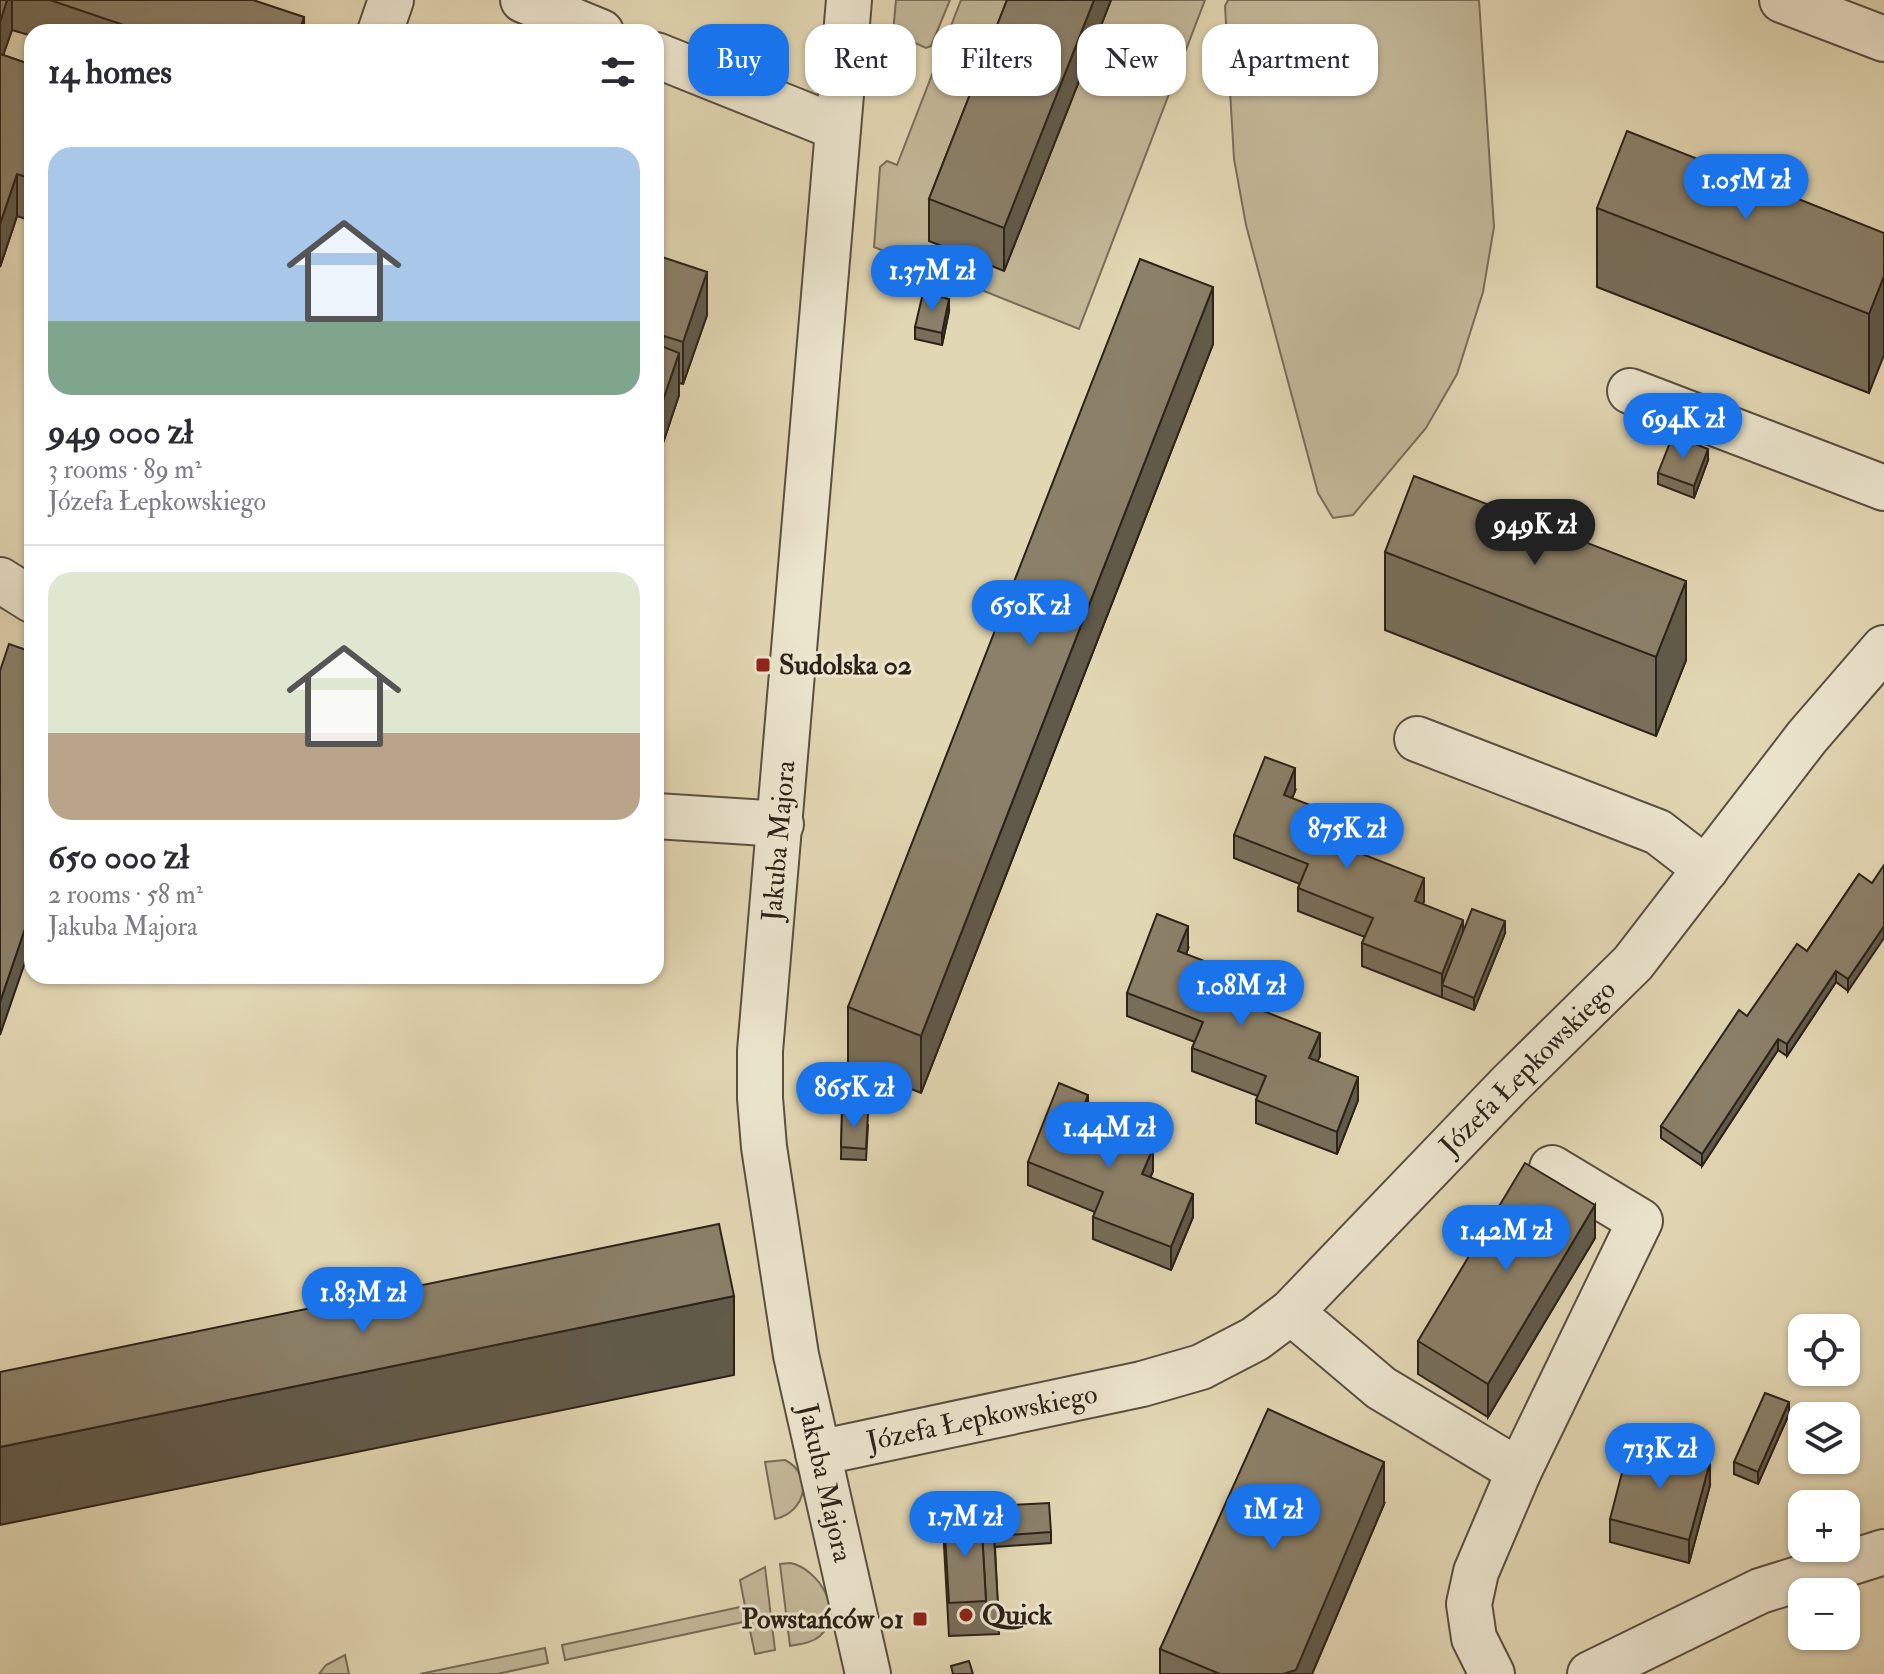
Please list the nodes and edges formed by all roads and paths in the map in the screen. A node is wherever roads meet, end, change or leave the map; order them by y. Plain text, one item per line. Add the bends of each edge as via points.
1 (391, 0) edge
2 (523, 0) edge
3 (849, 0) edge
4 (1782, 0) edge
5 (383, 24) edge
6 (582, 24) edge
7 (1884, 39) edge
8 (664, 58) edge
9 (838, 128) junction
10 (1630, 391) dead end
11 (1884, 488) edge
12 (0, 580) edge
13 (24, 595) edge
14 (1884, 648) edge
15 (1417, 739) dead end
16 (664, 817) edge
17 (781, 824) junction
18 (1706, 869) junction
19 (1552, 1168) dead end
20 (1291, 1312) junction
21 (818, 1453) junction
22 (1519, 1471) junction
23 (1884, 1552) edge
24 (868, 1674) edge
25 (1492, 1674) edge
26 (1590, 1674) edge

1 - 5 street
2 - 6 street
3 - 9 street, Jakuba Majora
4 - 7 street
8 - 9 street
9 - 17 street, Jakuba Majora
10 - 11 street
12 - 13 street
14 - 18 street, Józefa Łepkowskiego via 1807,737
15 - 18 street via 1658,832
16 - 17 street
17 - 21 street, Jakuba Majora via 760,1098 796,1355
18 - 20 street, Józefa Łepkowskiego via 1633,963
19 - 22 street via 1640,1221
20 - 21 street, Józefa Łepkowskiego via 1255,1339 1201,1367
20 - 22 street via 1381,1388
21 - 24 street, Jakuba Majora
22 - 25 street via 1476,1572 1469,1604 1474,1638
23 - 26 street via 1760,1591

